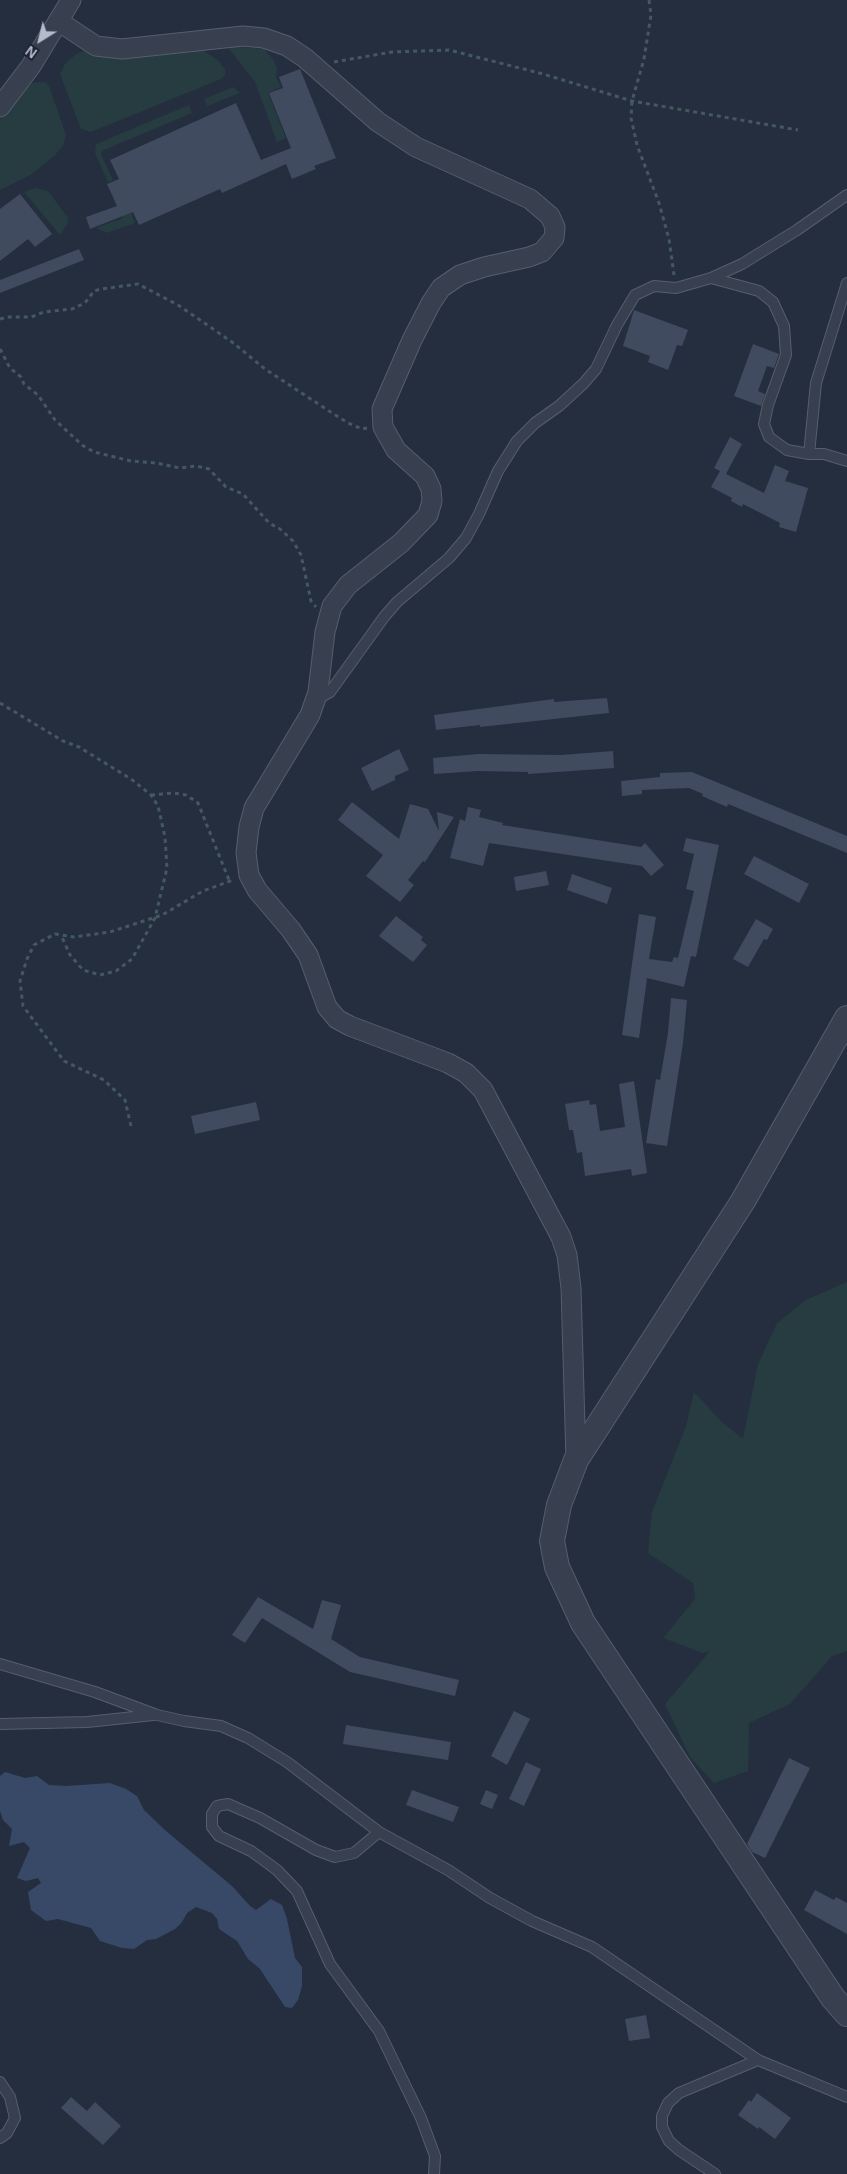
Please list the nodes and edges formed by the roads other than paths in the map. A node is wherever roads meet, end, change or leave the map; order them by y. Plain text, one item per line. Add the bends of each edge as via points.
1 (71, 0) edge
2 (58, 22) junction
3 (0, 107) edge
4 (847, 195) edge
5 (712, 278) junction
6 (847, 283) edge
7 (809, 454) junction
8 (847, 461) edge
9 (315, 701) junction
10 (847, 1018) edge
11 (576, 1460) junction
12 (0, 1664) edge
13 (157, 1715) junction
14 (0, 1724) edge
15 (379, 1832) junction
16 (847, 2014) edge
17 (758, 2060) junction
18 (0, 2082) edge
19 (847, 2097) edge
20 (0, 2138) edge
21 (434, 2174) edge
22 (715, 2174) edge

1 - 2 street
2 - 3 street
2 - 9 street via 96,46 122,49 243,36 264,38 287,46 378,122 416,147 530,199 550,216 555,227 554,238 542,252 460,275 441,288 430,303 382,409 383,427 396,450 425,476 431,489 428,515 401,543 348,585 332,606
4 - 5 lane via 742,264
5 - 7 lane via 759,291 773,302 784,326 786,355 764,424 769,437 787,450
5 - 9 lane via 676,288 654,286 636,295 596,369 517,441 498,471 466,538 449,558 397,602 330,692
6 - 7 lane via 816,383
7 - 8 lane via 824,454
9 - 11 street via 299,736 254,808 246,852 251,879 308,955 327,1007 337,1019 448,1063 466,1073 482,1090 561,1237 566,1255 571,1288
10 - 11 street via 743,1201
11 - 16 street via 559,1505 552,1541 557,1567 583,1623 833,1998
12 - 13 lane via 95,1692
13 - 14 lane via 87,1722
13 - 15 lane via 221,1726 248,1738 287,1762
15 - 17 lane via 532,1922 592,1947
15 - 21 lane via 354,1853 335,1857 228,1804 217,1806 212,1814 212,1827 219,1836 258,1856 277,1870 296,1891 330,1964 379,2031 421,2118 435,2156
17 - 19 lane
17 - 22 lane via 679,2093 668,2103 662,2116 662,2127 669,2141
18 - 20 lane via 10,2097 15,2118 7,2133

